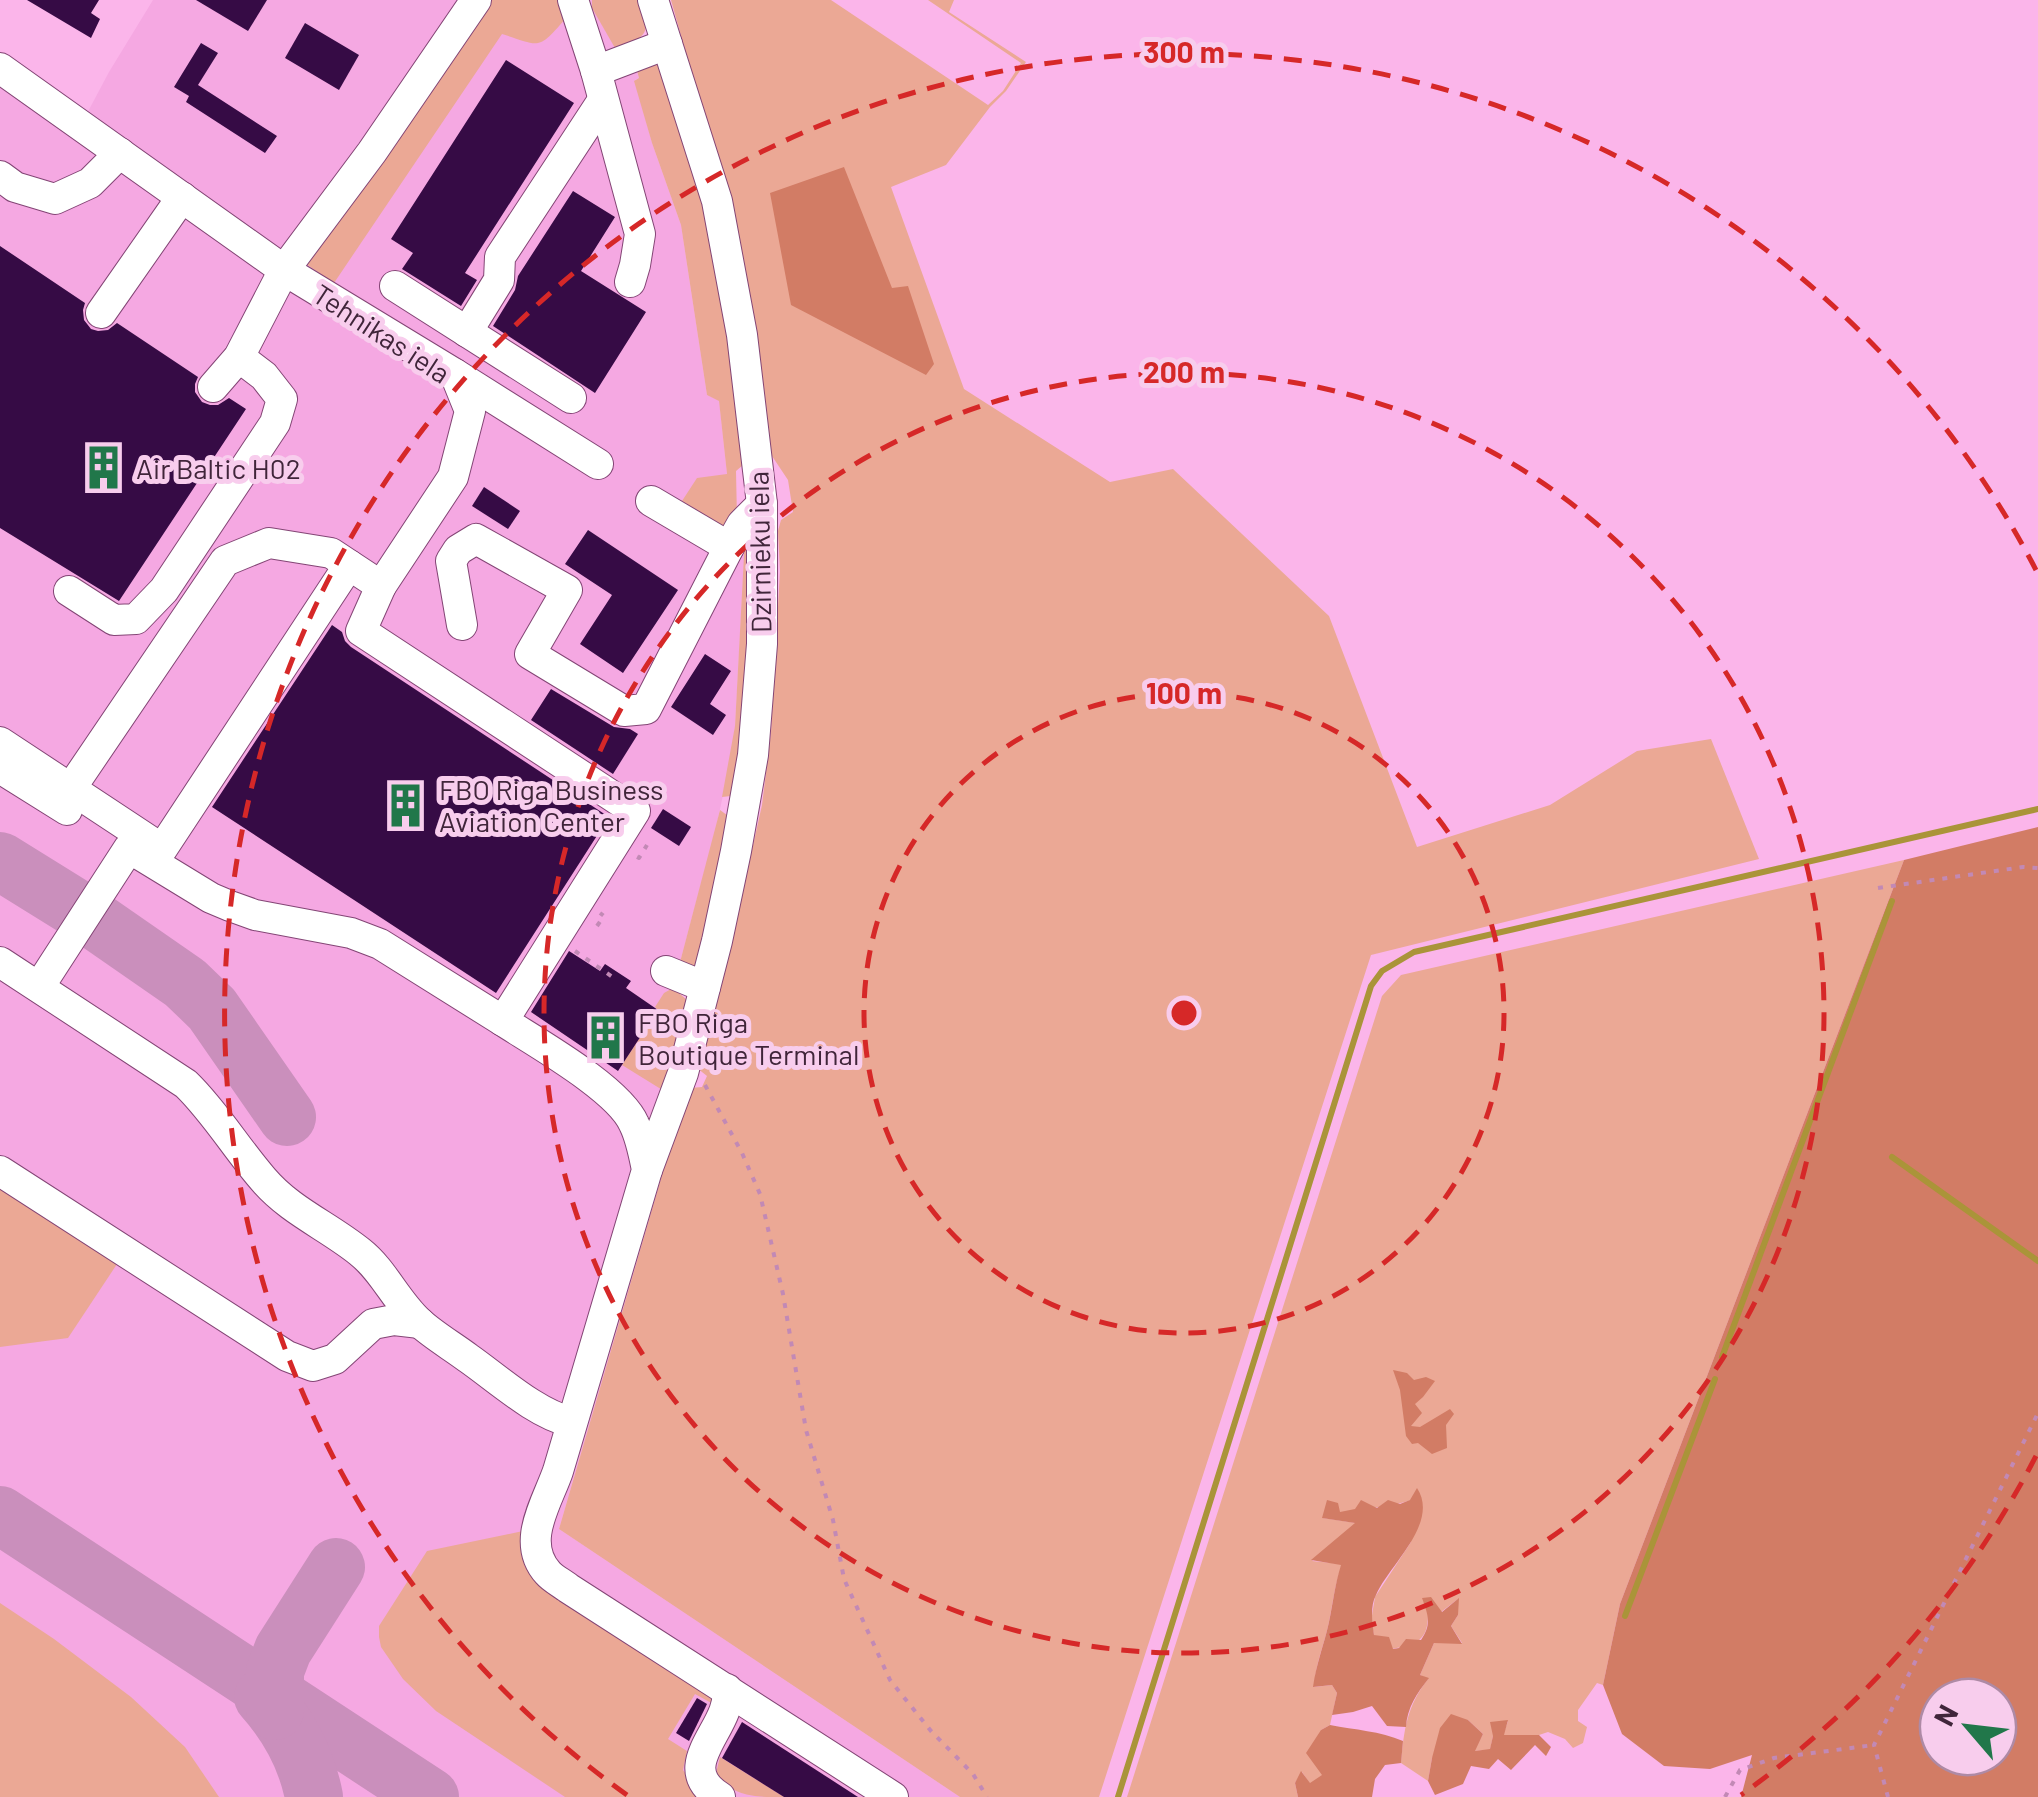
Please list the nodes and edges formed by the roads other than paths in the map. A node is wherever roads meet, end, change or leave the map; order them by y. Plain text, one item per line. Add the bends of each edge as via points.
1 (476, 0) edge
2 (574, 0) edge
3 (653, 0) edge
4 (667, 44) junction
5 (0, 68) edge
6 (599, 85) junction
7 (120, 153) junction
8 (5, 191) edge
9 (182, 196) junction
10 (284, 270) junction
11 (630, 282) dead end
12 (395, 286) dead end
13 (101, 313) dead end
14 (467, 332) junction
15 (239, 357) junction
16 (455, 374) junction
17 (213, 388) dead end
18 (571, 398) dead end
19 (598, 464) dead end
20 (651, 501) dead end
21 (762, 504) junction
22 (728, 547) junction
23 (349, 565) junction
24 (380, 586) junction
25 (69, 591) dead end
26 (462, 625) dead end
27 (0, 742) edge
28 (0, 768) edge
29 (71, 788) junction
30 (130, 848) junction
31 (0, 962) edge
32 (666, 971) dead end
33 (39, 987) junction
34 (705, 988) junction
35 (503, 1021) junction
36 (647, 1170) junction
37 (0, 1171) edge
38 (375, 1264) junction
39 (420, 1323) junction
40 (372, 1324) junction
41 (572, 1422) junction
42 (726, 1689) junction
43 (720, 1797) edge
44 (894, 1797) edge

1 - 10 lane
2 - 6 lane
3 - 4 lane, Dzirnieku iela
4 - 6 lane
4 - 21 lane, Dzirnieku iela via 718,201
5 - 7 lane, Tehnikas iela
6 - 11 lane via 640,234
6 - 14 lane via 500,257 498,280
7 - 8 lane via 90,183 55,200
7 - 9 lane, Tehnikas iela
9 - 10 lane, Tehnikas iela
9 - 13 lane
10 - 15 lane
10 - 16 lane, Tehnikas iela
12 - 14 lane
14 - 18 lane
15 - 17 lane
15 - 25 lane via 282,399 279,411 164,590 136,619 114,620
16 - 19 lane
16 - 24 lane, Tehnikas iela via 470,412 453,477
20 - 22 lane
21 - 22 lane
21 - 34 lane, Dzirnieku iela via 762,644 752,755
22 - 26 lane via 646,709 624,711 530,654 567,590 476,540 451,561
23 - 24 lane
23 - 29 lane via 332,553 269,542 225,561
23 - 29 lane via 162,848
24 - 35 lane, Tehnikas iela via 361,631 635,811
27 - 29 lane
28 - 30 lane
30 - 33 lane
30 - 35 lane via 230,906 380,944
31 - 33 lane
32 - 34 lane
33 - 38 lane via 186,1084 282,1199
34 - 36 lane, Dzirnieku iela via 693,1077 671,1108
35 - 36 lane via 608,1091 634,1124
36 - 41 lane, Dzirnieku iela
37 - 40 lane via 287,1356 313,1366 335,1359
38 - 39 lane
38 - 40 lane via 380,1301
39 - 40 lane
39 - 41 lane via 546,1412
41 - 42 lane, Dzirnieku iela via 536,1528 535,1546 548,1573
42 - 43 lane via 725,1712 700,1766 706,1785
42 - 44 lane, Dzirnieku iela

